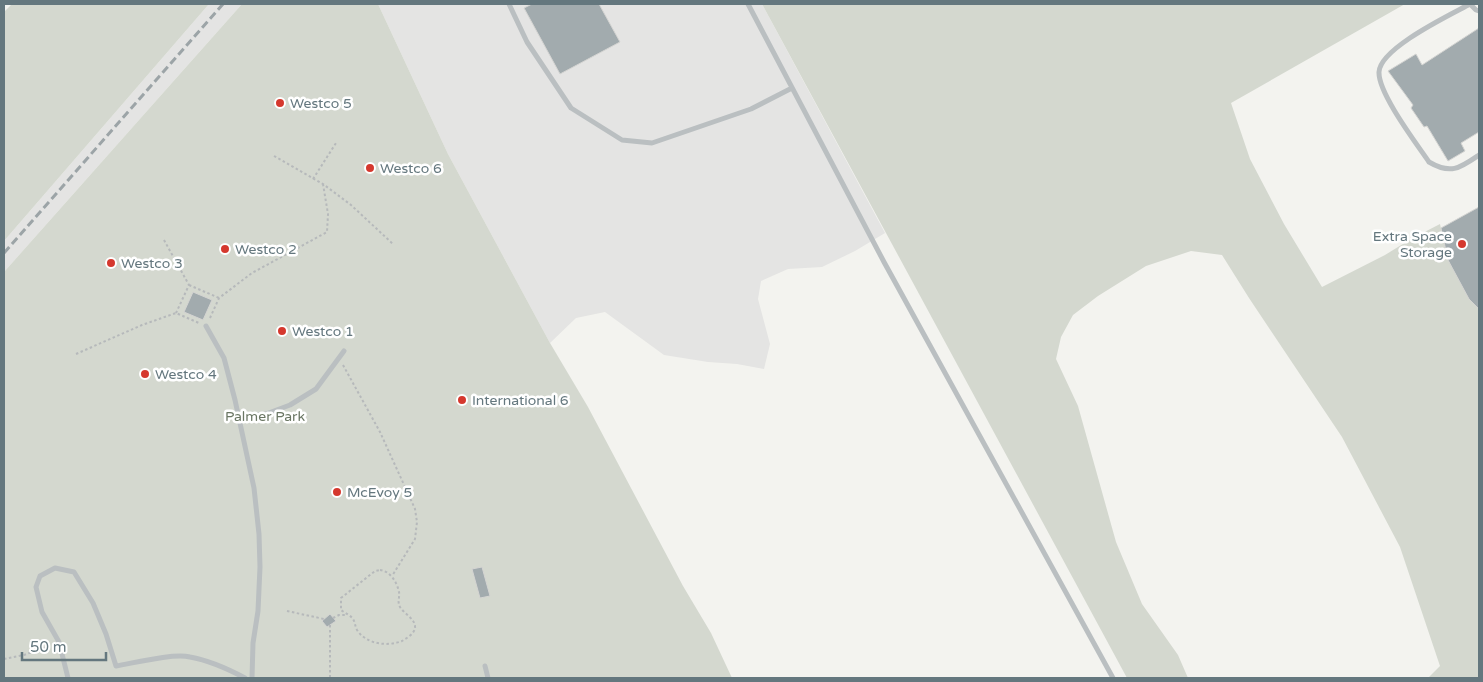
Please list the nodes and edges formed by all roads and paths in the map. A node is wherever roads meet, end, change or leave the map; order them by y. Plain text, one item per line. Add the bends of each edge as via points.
1 (509, 4) edge
2 (748, 4) edge
3 (1470, 4) edge
4 (1479, 11) edge
5 (792, 88) junction
6 (336, 143) dead end
7 (274, 156) dead end
8 (1479, 156) edge
9 (313, 179) junction
10 (323, 184) junction
11 (164, 240) dead end
12 (392, 244) dead end
13 (189, 284) junction
14 (219, 298) junction
15 (176, 313) junction
16 (206, 326) junction
17 (344, 351) dead end
18 (76, 354) dead end
19 (339, 358) junction
20 (239, 418) junction
21 (392, 576) junction
22 (341, 610) junction
23 (287, 611) dead end
24 (339, 615) junction
25 (346, 615) junction
26 (324, 618) dead end
27 (333, 618) dead end
28 (330, 625) dead end
29 (53, 644) dead end
30 (4, 659) edge
31 (485, 666) dead end
32 (68, 678) edge
33 (245, 678) edge
34 (252, 678) edge
35 (330, 678) edge
36 (488, 678) edge
37 (1113, 678) edge

1 - 5 lane via 527,42 571,108 622,140 652,143 751,109
2 - 5 lane
3 - 4 lane
3 - 8 lane via 1398,45 1384,58 1379,70 1386,96 1429,162 1449,170
5 - 37 lane
6 - 9 path
7 - 9 path
9 - 10 path
10 - 12 path via 351,205
10 - 14 path via 327,232 252,273
11 - 13 path
13 - 14 path
13 - 15 path
14 - 16 path
15 - 16 path
15 - 18 path
16 - 20 lane via 224,358
17 - 19 lane
19 - 20 lane via 316,389 290,405 266,414
19 - 21 path via 380,432 415,509 415,539
20 - 34 lane via 260,534
21 - 22 path via 384,570 375,571 341,598
21 - 25 path via 398,603 414,621 413,632 407,638 391,645 364,638 354,620
22 - 24 path
22 - 25 path
23 - 26 path
24 - 25 path
24 - 27 path
28 - 35 path
29 - 30 path
31 - 36 lane
32 - 33 lane via 59,642 42,612 36,587 40,576 55,568 74,572 94,604 116,666 189,656

